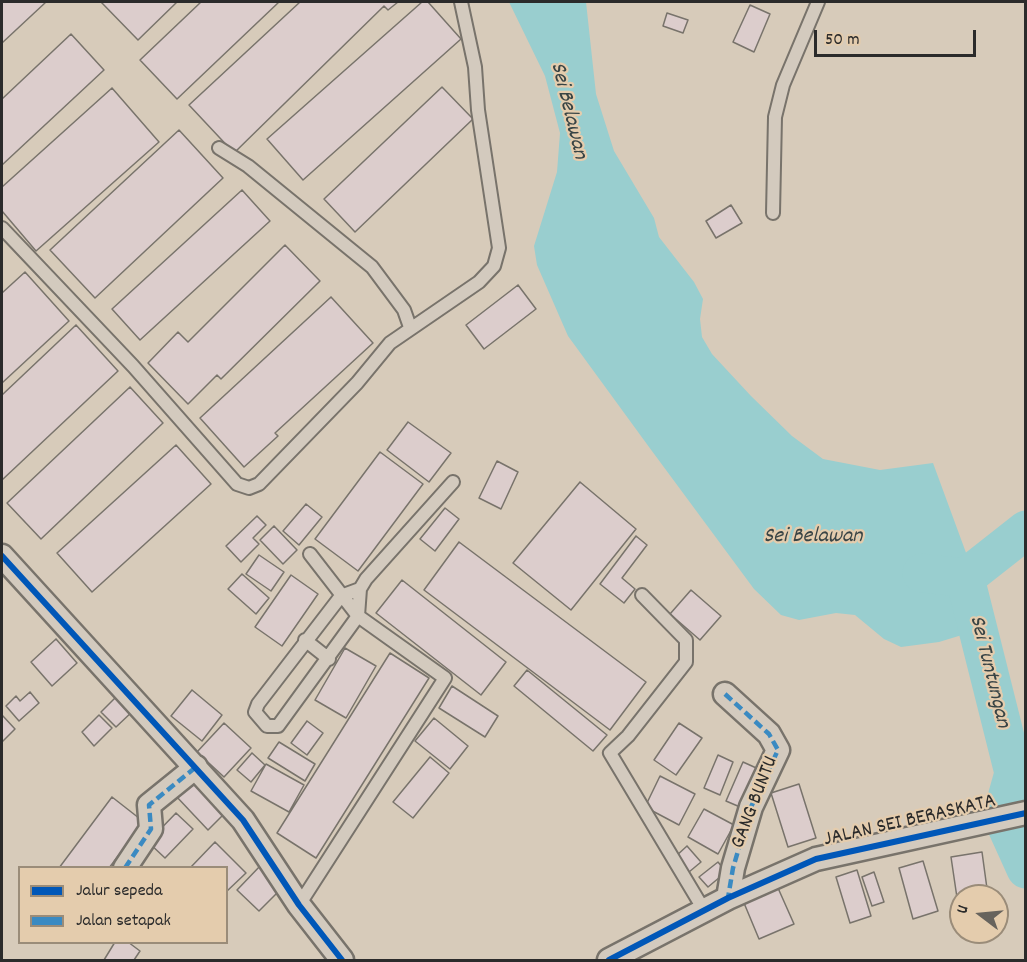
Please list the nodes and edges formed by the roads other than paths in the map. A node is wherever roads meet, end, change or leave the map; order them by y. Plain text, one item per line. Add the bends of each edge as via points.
1 (461, 2) edge
2 (818, 2) edge
3 (219, 148) dead end
4 (773, 213) dead end
5 (2, 228) edge
6 (410, 327) junction
7 (453, 482) dead end
8 (310, 554) dead end
9 (2, 556) edge
10 (360, 589) junction
11 (642, 595) dead end
12 (341, 596) junction
13 (358, 616) junction
14 (306, 640) junction
15 (329, 659) junction
16 (725, 694) dead end
17 (196, 767) junction
18 (1020, 814) edge
19 (126, 866) edge
20 (728, 898) junction
21 (299, 905) junction
22 (704, 910) junction
23 (342, 960) edge
24 (609, 960) edge

1 - 6 lane via 475,67 499,248 494,266 479,282
2 - 4 lane via 783,85 776,117
3 - 6 lane via 248,166 372,267 404,310
5 - 6 lane via 133,366 237,484 249,488 259,484 357,383 390,343
7 - 10 lane
8 - 12 lane
9 - 17 street
10 - 12 lane
10 - 13 lane
11 - 22 lane via 686,640 686,662 610,753
12 - 13 lane
12 - 14 lane
13 - 15 lane
13 - 21 lane via 445,678
14 - 15 lane
14 - 15 lane via 256,709 267,726 278,726
16 - 20 street, GANG BUNTU via 769,734 777,750 751,807
17 - 19 street via 149,805 151,829
17 - 21 street via 243,820
18 - 20 street, JALAN SEI BERASKATA via 816,860
20 - 22 street, JALAN SEI BERASKATA
21 - 23 street
22 - 24 street, JALAN SEI BERASKATA

